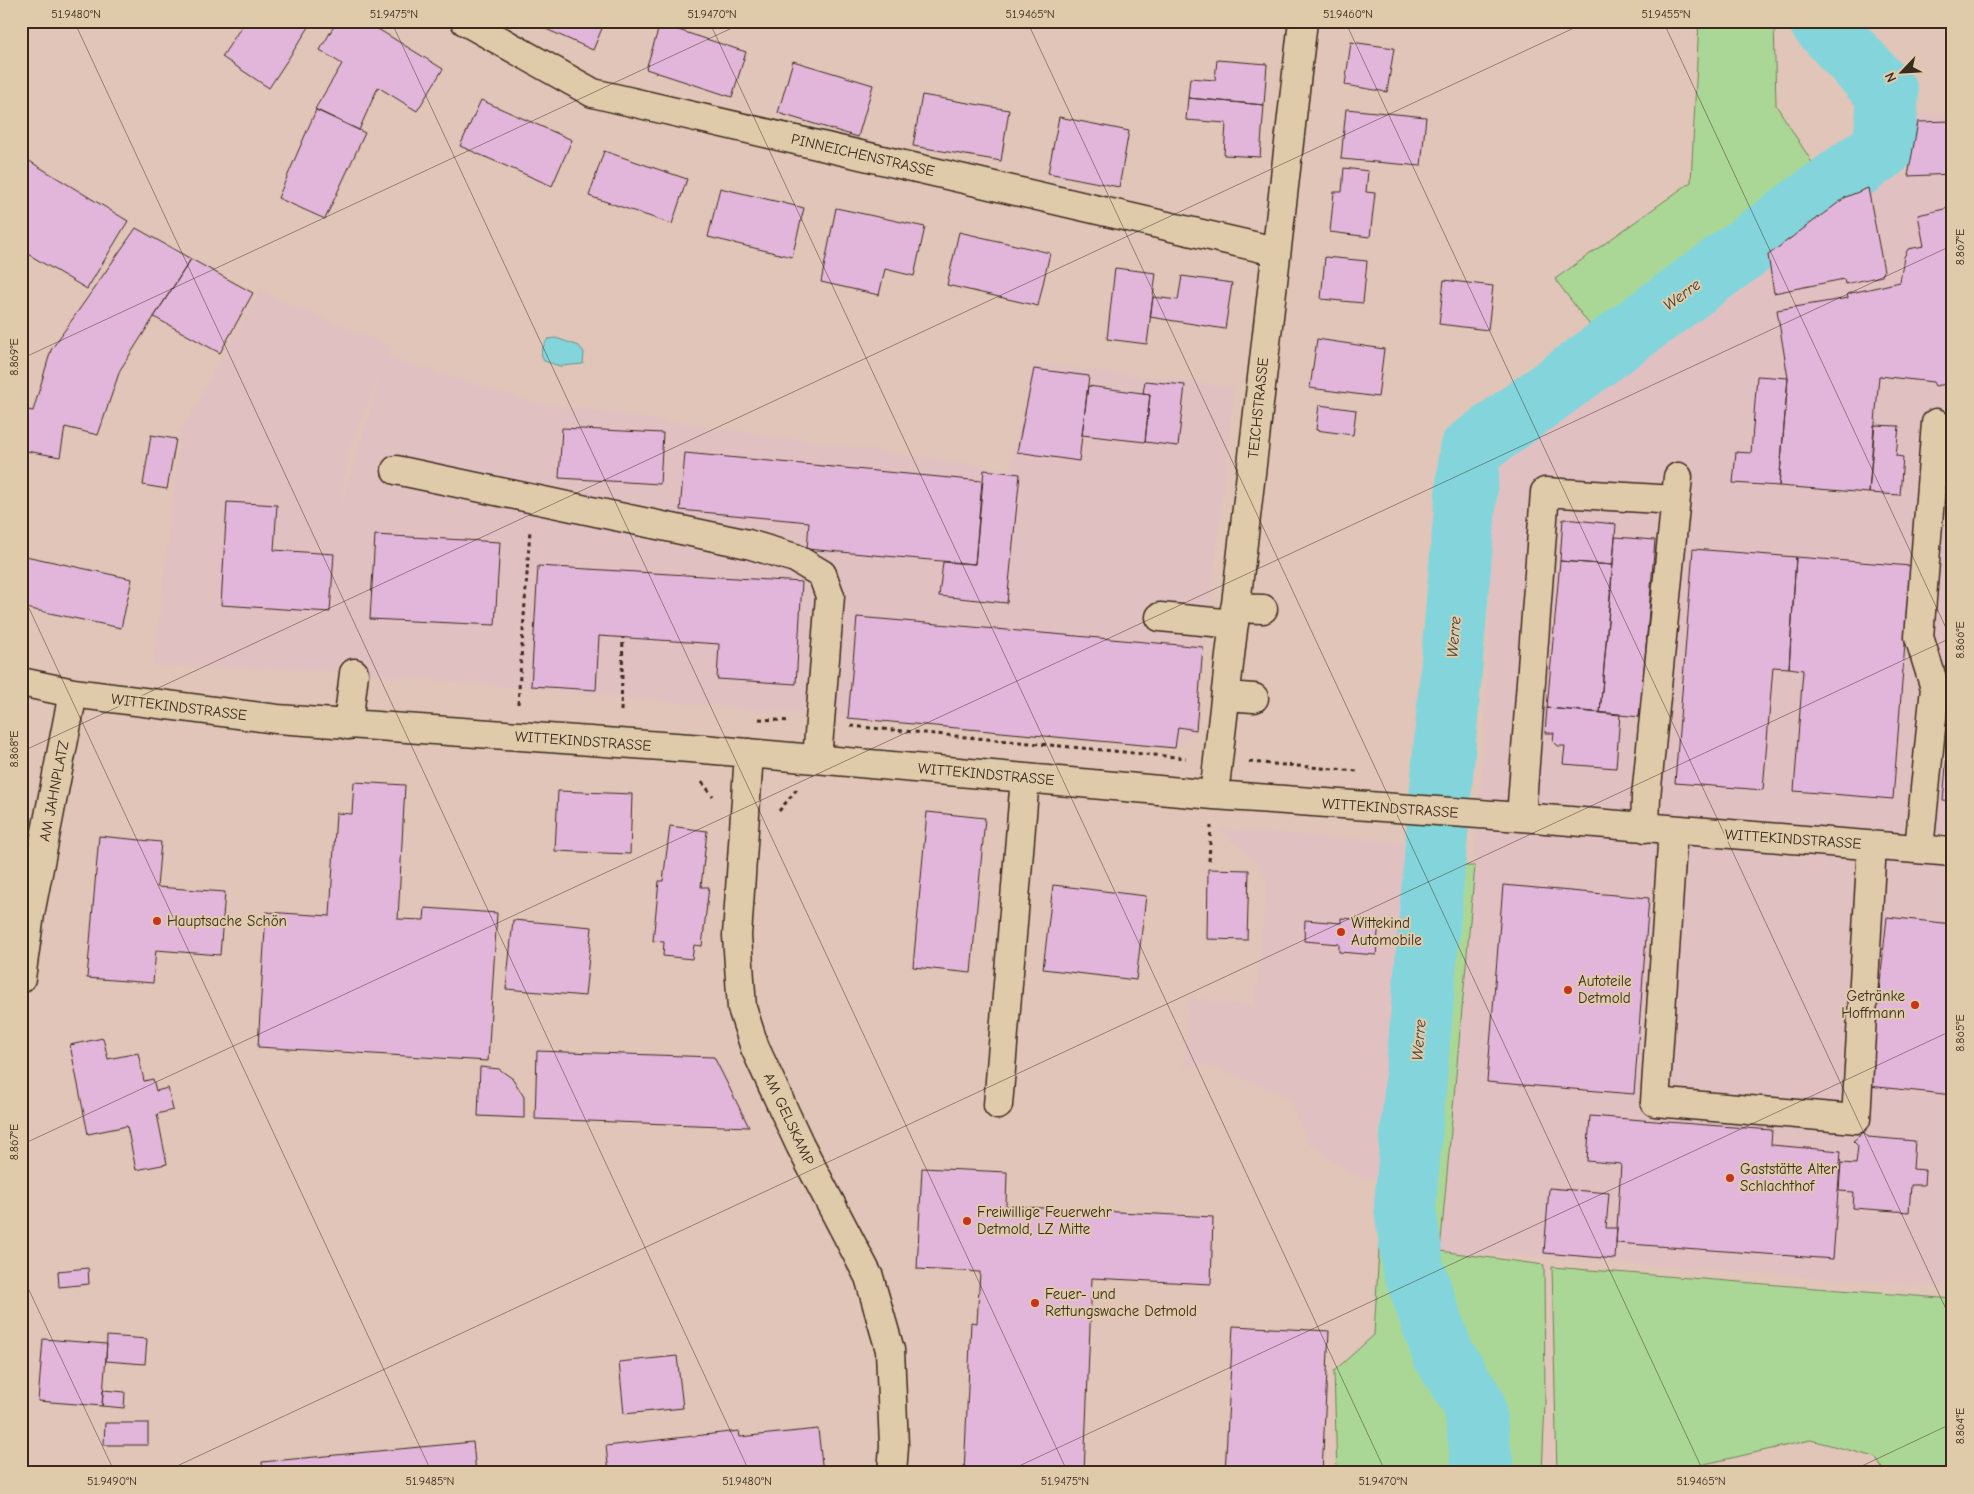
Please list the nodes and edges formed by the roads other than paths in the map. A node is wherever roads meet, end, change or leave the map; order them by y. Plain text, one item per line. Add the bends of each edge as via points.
1 (465, 21) edge
2 (1303, 21) edge
3 (1275, 251) junction
4 (1936, 424) dead end
5 (396, 470) dead end
6 (1263, 609) dead end
7 (1235, 616) junction
8 (1160, 617) dead end
9 (354, 673) dead end
10 (21, 682) edge
11 (73, 693) junction
12 (1226, 696) junction
13 (1254, 698) dead end
14 (348, 725) junction
15 (749, 753) junction
16 (817, 759) junction
17 (1025, 778) junction
18 (1214, 795) junction
19 (1522, 817) junction
20 (1645, 828) junction
21 (1673, 830) junction
22 (1872, 845) junction
23 (1919, 849) junction
24 (1953, 852) edge
25 (21, 978) edge
26 (998, 1105) dead end
27 (892, 1473) edge

1 - 3 street, PINNEICHENSTRASSE via 593,93
2 - 3 street, TEICHSTRASSE
3 - 7 street, TEICHSTRASSE
4 - 23 street via 1919,637 1935,688
5 - 16 street via 748,544 795,558 822,574 830,596
6 - 7 street
7 - 8 street
7 - 12 street, TEICHSTRASSE
9 - 14 street
10 - 11 street, WITTEKINDSTRASSE
11 - 14 street, WITTEKINDSTRASSE
11 - 25 street, AM JAHNPLATZ via 30,914
12 - 13 street
12 - 18 street, TEICHSTRASSE
14 - 15 street, WITTEKINDSTRASSE
15 - 16 street, WITTEKINDSTRASSE
15 - 27 street, AM GELSKAMP via 737,936 742,1008 755,1048 800,1145 869,1277 890,1350
16 - 17 street, WITTEKINDSTRASSE
17 - 18 street, WITTEKINDSTRASSE
17 - 26 street
18 - 19 street, WITTEKINDSTRASSE
19 - 20 street, WITTEKINDSTRASSE
19 - 20 street via 1545,492 1677,489
20 - 21 street, WITTEKINDSTRASSE
21 - 22 street, WITTEKINDSTRASSE
21 - 22 street via 1655,1102 1856,1119
22 - 23 street, WITTEKINDSTRASSE
23 - 24 street, WITTEKINDSTRASSE

